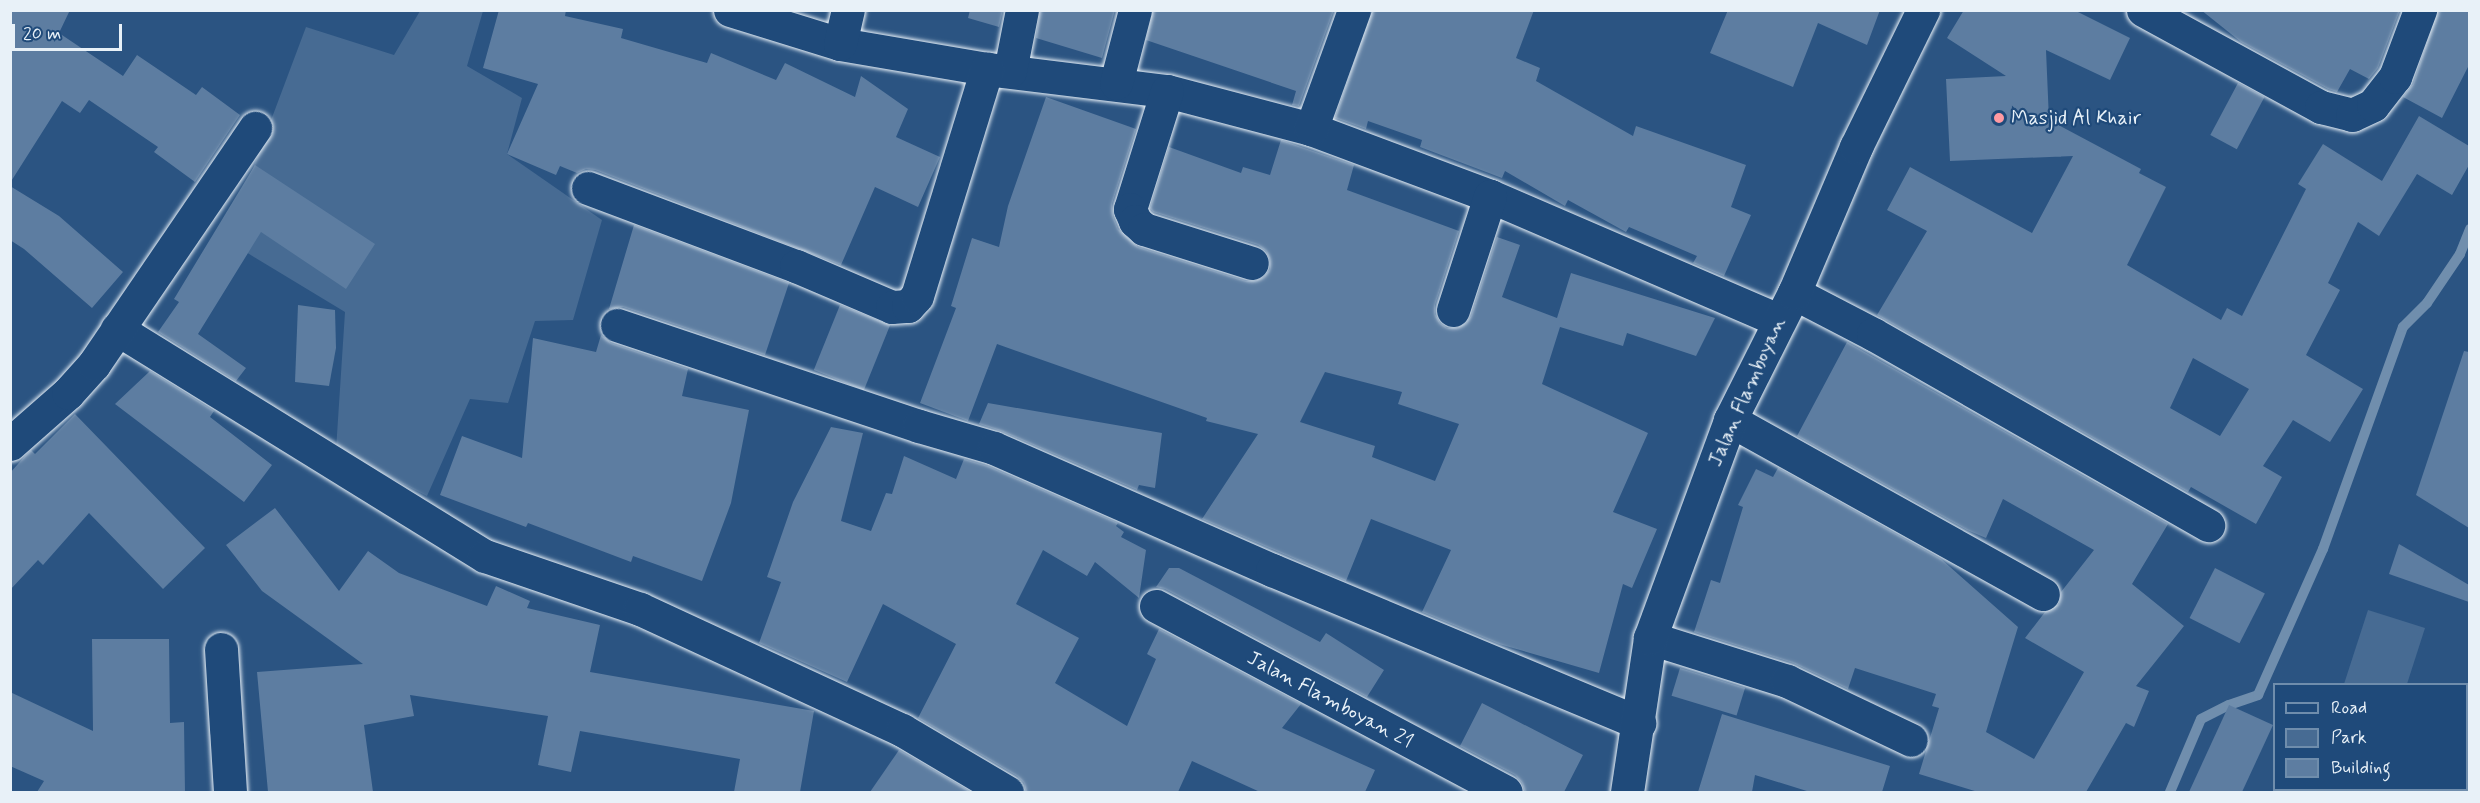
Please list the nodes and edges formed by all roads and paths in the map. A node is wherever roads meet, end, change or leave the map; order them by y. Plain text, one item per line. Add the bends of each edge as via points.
1 (730, 10) edge
2 (848, 10) edge
3 (1022, 10) edge
4 (1135, 10) edge
5 (1354, 10) edge
6 (1923, 10) edge
7 (2143, 10) edge
8 (2420, 10) edge
9 (840, 44) junction
10 (998, 70) junction
11 (1116, 83) junction
12 (1167, 91) junction
13 (255, 128) dead end
14 (1311, 129) junction
15 (588, 188) dead end
16 (1490, 196) junction
17 (1252, 263) dead end
18 (1786, 306) junction
19 (1453, 310) dead end
20 (617, 325) dead end
21 (117, 329) junction
22 (1730, 420) junction
23 (10, 444) edge
24 (2208, 525) dead end
25 (2043, 594) dead end
26 (1156, 606) dead end
27 (1650, 638) junction
28 (221, 649) dead end
29 (1639, 723) junction
30 (1911, 740) dead end
31 (230, 792) edge
32 (1006, 792) edge
33 (1506, 792) edge
34 (1627, 792) edge

1 - 9 street
2 - 9 street
3 - 10 street
4 - 11 street
5 - 14 street
6 - 18 street, Jalan Flamboyan via 1856,147
7 - 8 street via 2321,107 2352,115 2373,105 2395,77
9 - 10 street
10 - 11 street
10 - 15 street via 917,296 908,306 892,307 796,266
11 - 12 street
12 - 14 street
12 - 17 street via 1130,209 1135,221 1144,229
13 - 21 street
14 - 16 street
16 - 18 street
16 - 19 street
18 - 22 street, Jalan Flamboyan
18 - 24 street via 1873,334
20 - 29 street via 994,448 1272,570
21 - 23 street via 94,364 68,393
21 - 32 street via 485,556 640,609 902,730
22 - 25 street
22 - 27 street, Jalan Flamboyan
26 - 33 street, Jalan Flamboyan 21
27 - 29 street, Jalan Flamboyan
27 - 30 street via 1787,681
28 - 31 street
29 - 34 street, Jalan Flamboyan

